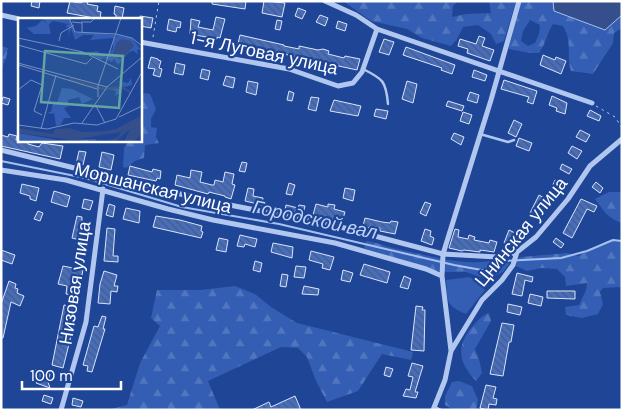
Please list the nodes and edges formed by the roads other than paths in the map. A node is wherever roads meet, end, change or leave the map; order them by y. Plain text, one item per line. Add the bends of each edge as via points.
1 (326, 1) edge
2 (519, 1) edge
3 (1, 16) edge
4 (18, 19) edge
5 (377, 29) junction
6 (141, 42) edge
7 (363, 69) junction
8 (498, 70) junction
9 (592, 103) road end
10 (388, 104) dead end
11 (480, 134) junction
12 (622, 138) edge
13 (514, 140) dead end
14 (1, 150) edge
15 (1, 170) edge
16 (103, 189) junction
17 (517, 252) junction
18 (443, 257) junction
19 (442, 276) junction
20 (451, 351) junction
21 (434, 408) edge
22 (61, 410) edge
23 (442, 410) edge

1 - 5 street
2 - 8 street, Цнинская улица
3 - 4 street
5 - 7 street, 1-я Луговая улица
5 - 8 street
6 - 7 street, 1-я Луговая улица via 289,69 338,86 353,83
7 - 10 lane via 384,81
8 - 9 street
8 - 11 street, Цнинская улица
11 - 13 lane via 508,142
11 - 18 street, Цнинская улица
12 - 17 street, Цнинская улица via 590,166 536,237
14 - 18 street, Моршанская улица via 209,201 333,225
15 - 16 street, Моршанская улица
16 - 19 street, Моршанская улица via 214,220 335,243
16 - 22 street, Низовая улица via 86,322
17 - 18 street, Моршанская улица via 497,257
17 - 20 street, Цнинская улица via 513,265 482,300
18 - 19 street, Цнинская улица
19 - 20 street, Цнинская улица
20 - 21 street, Цнинская улица via 445,380
21 - 23 lane

